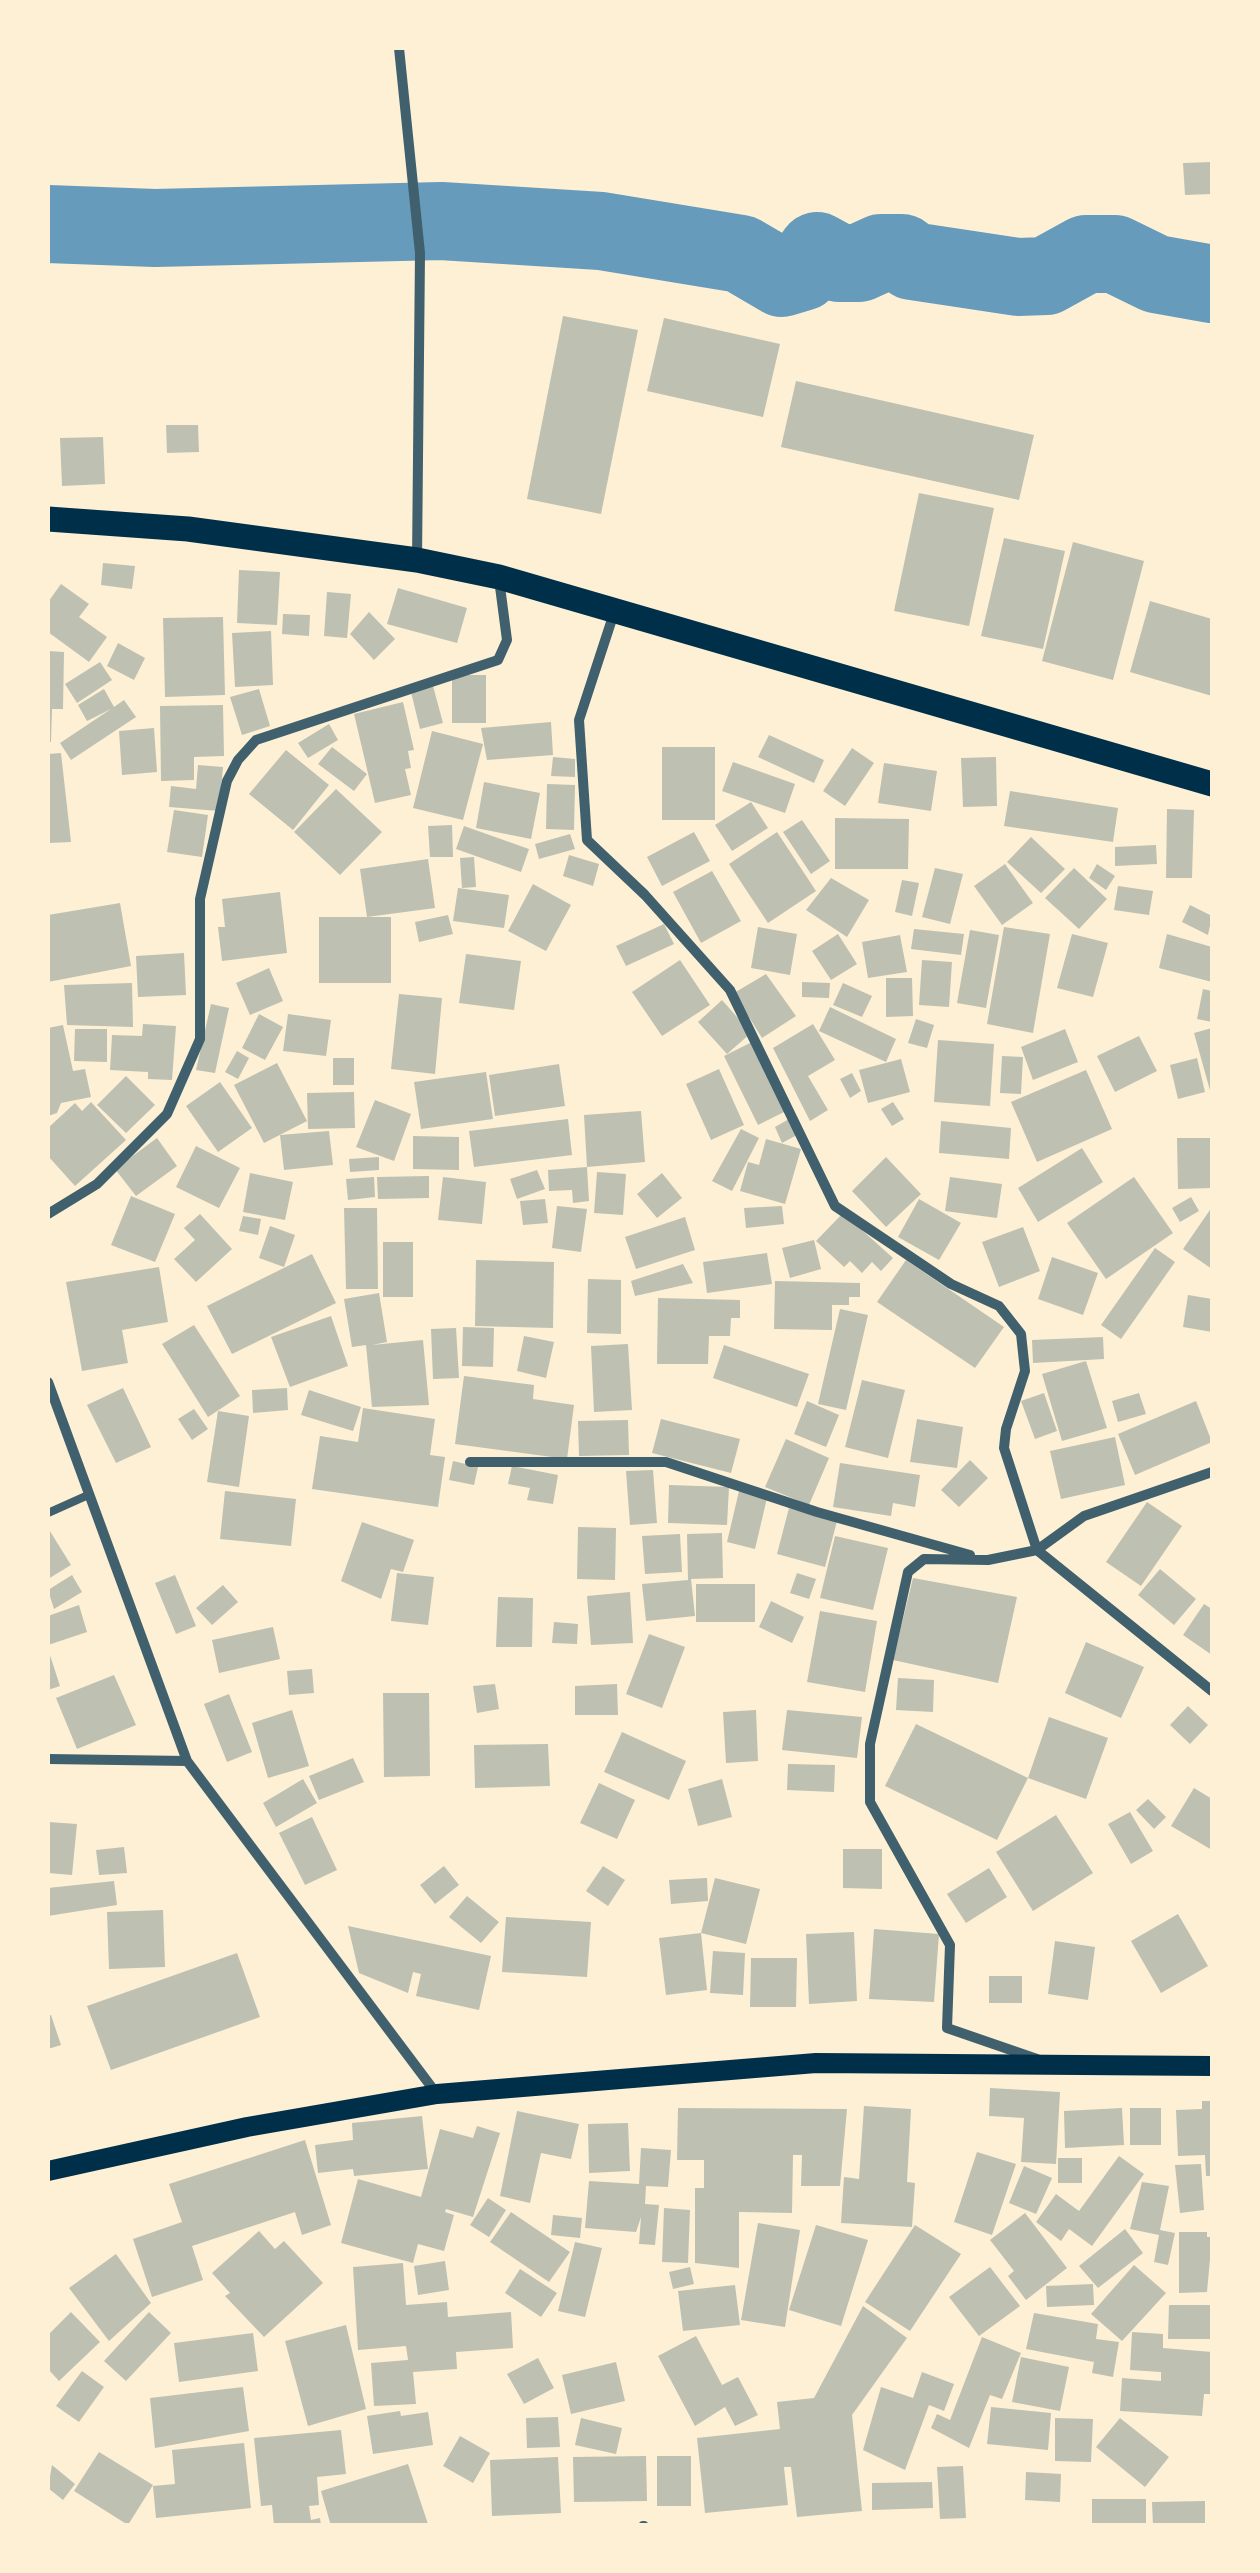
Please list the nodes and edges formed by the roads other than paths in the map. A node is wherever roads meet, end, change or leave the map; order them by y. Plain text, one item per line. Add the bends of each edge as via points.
1 (400, 48) edge
2 (48, 519) edge
3 (417, 560) junction
4 (499, 577) junction
5 (615, 611) junction
6 (1212, 784) edge
7 (48, 1214) edge
8 (48, 1382) edge
9 (470, 1462) dead end
10 (1212, 1472) edge
11 (86, 1496) junction
12 (48, 1513) edge
13 (1037, 1550) junction
14 (988, 1560) junction
15 (1212, 1691) edge
16 (48, 1759) edge
17 (187, 1761) junction
18 (1212, 2066) edge
19 (1062, 2067) junction
20 (438, 2094) junction
21 (48, 2171) edge

1 - 3 street via 420,253
2 - 3 main road
3 - 4 main road
4 - 5 main road
4 - 7 street via 507,640 498,660 256,740 238,760 200,899 200,1038 167,1114 98,1184
5 - 6 main road
5 - 13 street via 579,720 587,840 730,990 835,1206 951,1284 999,1306 1021,1334 1025,1371 1004,1448
8 - 11 street
9 - 14 street via 666,1462
10 - 13 street via 1084,1516
11 - 12 lane
11 - 17 street
13 - 14 street
13 - 15 street
14 - 19 street via 924,1559 908,1572 870,1744 870,1802 950,1945 947,2028
16 - 17 street
17 - 20 street
18 - 19 main road
19 - 20 main road via 816,2063
20 - 21 main road

